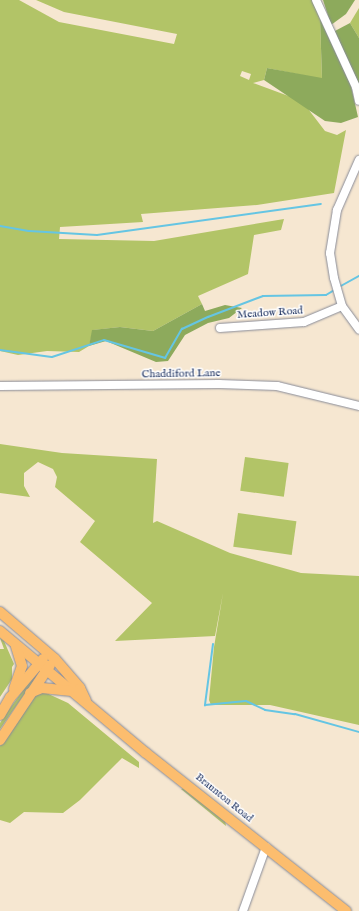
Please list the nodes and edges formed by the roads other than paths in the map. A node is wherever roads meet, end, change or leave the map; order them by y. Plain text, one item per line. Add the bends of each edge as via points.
1 (316, 0) edge
2 (359, 101) edge
3 (359, 160) edge
4 (342, 306) junction
5 (220, 328) dead end
6 (359, 329) edge
7 (0, 386) edge
8 (359, 406) edge
9 (0, 612) edge
10 (0, 631) edge
11 (12, 640) junction
12 (51, 656) junction
13 (43, 667) junction
14 (69, 691) junction
15 (30, 693) junction
16 (10, 698) junction
17 (87, 702) junction
18 (0, 715) edge
19 (0, 740) edge
20 (266, 847) junction
21 (243, 911) edge
22 (346, 911) edge

1 - 2 street via 356,87
3 - 4 street via 337,210 330,253 335,285
4 - 5 street, Meadow Road via 304,322
4 - 6 street
7 - 8 street, Chaddiford Lane via 277,386
9 - 12 main road, Braunton Road
10 - 11 main road, Braunton Road
11 - 13 main road, Braunton Road
11 - 16 main road via 17,647 22,666 21,675
12 - 13 main road
12 - 17 main road, Braunton Road via 80,688
13 - 14 main road, Braunton Road
13 - 15 main road
13 - 16 main road
14 - 15 main road via 52,687
14 - 17 main road, Braunton Road
15 - 19 main road
16 - 18 main road
17 - 20 main road, Braunton Road via 146,753
20 - 21 street
20 - 22 main road, Braunton Road

